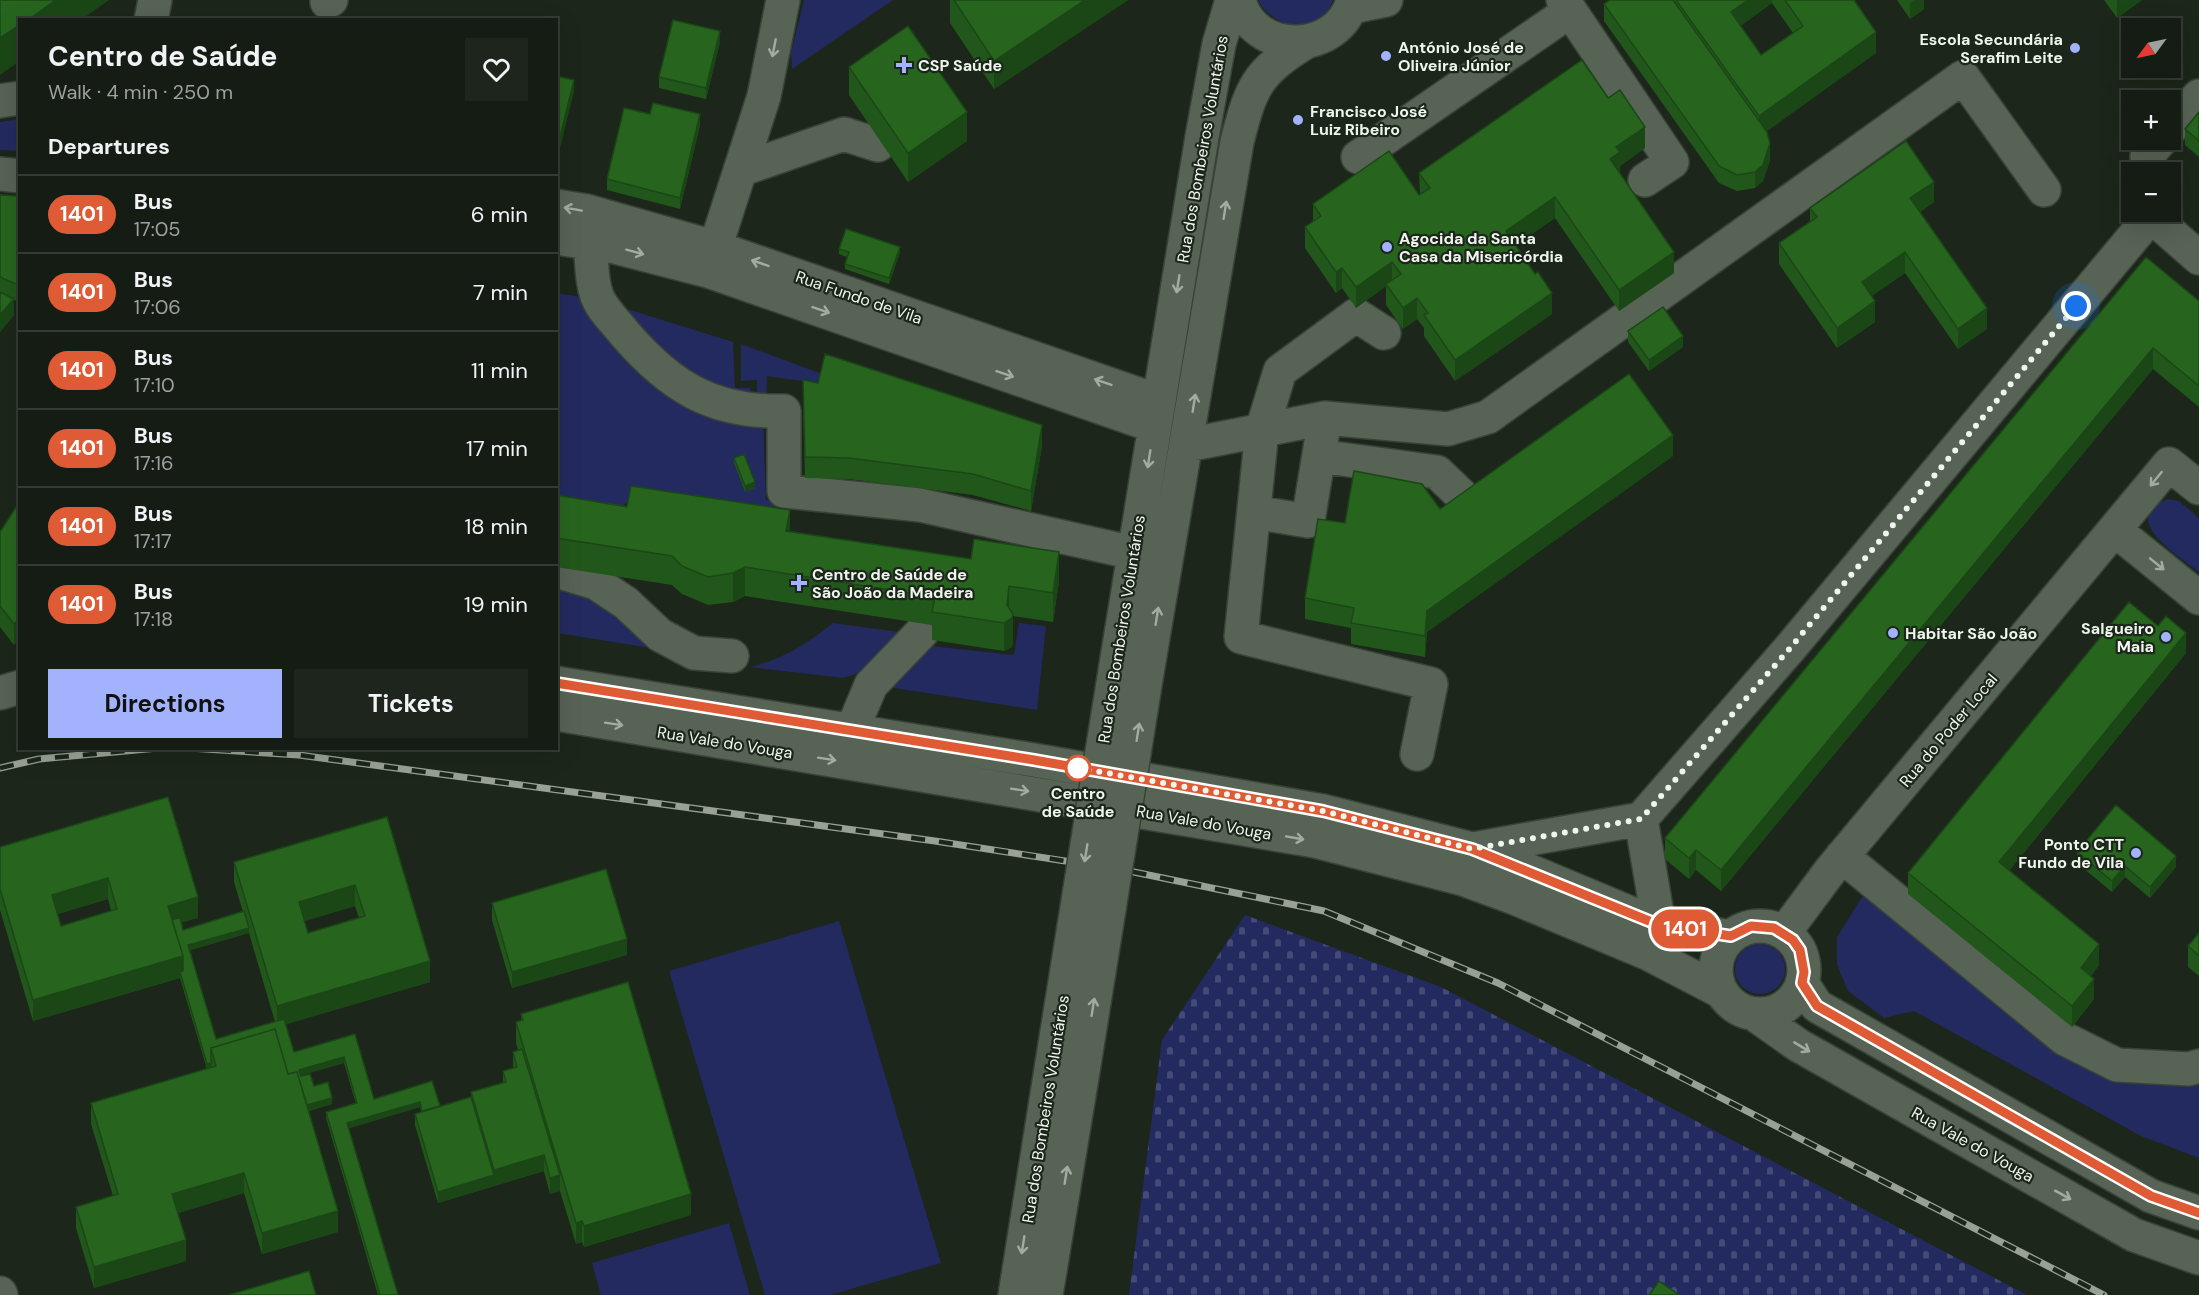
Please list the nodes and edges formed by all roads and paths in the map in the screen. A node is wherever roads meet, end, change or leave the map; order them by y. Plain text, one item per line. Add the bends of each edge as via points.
1 (155, 0) edge
2 (783, 0) edge
3 (1232, 0) edge
4 (1239, 0) edge
5 (1386, 0) edge
6 (1352, 4) edge
7 (1567, 5) edge
8 (151, 18) edge
9 (1306, 42) junction
10 (2199, 96) edge
11 (18, 99) edge
12 (0, 101) edge
13 (2181, 116) edge
14 (878, 146) edge
15 (1358, 157) dead end
16 (740, 170) junction
17 (0, 174) edge
18 (18, 176) edge
19 (1645, 180) dead end
20 (2044, 190) dead end
21 (558, 206) edge
22 (2144, 222) edge
23 (2160, 222) edge
24 (558, 238) edge
25 (590, 243) junction
26 (2199, 258) edge
27 (711, 259) junction
28 (1384, 333) dead end
29 (1156, 413) junction
30 (1325, 418) junction
31 (1262, 430) junction
32 (1187, 445) junction
33 (1319, 456) junction
34 (2199, 488) edge
35 (1461, 495) edge
36 (1254, 512) junction
37 (2115, 530) junction
38 (1134, 553) junction
39 (558, 572) edge
40 (2199, 598) edge
41 (922, 632) edge
42 (732, 656) dead end
43 (558, 683) edge
44 (18, 688) edge
45 (0, 693) edge
46 (558, 714) edge
47 (852, 730) junction
48 (1417, 754) dead end
49 (1641, 819) junction
50 (1472, 849) junction
51 (1842, 856) junction
52 (1659, 925) junction
53 (1784, 933) junction
54 (1731, 936) junction
55 (1802, 983) junction
56 (1722, 992) junction
57 (1754, 1014) junction
58 (1068, 1064) junction
59 (2199, 1066) edge
60 (2199, 1213) edge
61 (2199, 1258) edge
62 (1015, 1295) edge
63 (1046, 1295) edge

1 - 8 street
2 -> 16 street via 764,96
3 -> 29 street, Rua dos Bombeiros Voluntários via 1219,44
4 - 9 street via 1248,18 1273,39
5 - 6 street
6 - 9 street, Rua dos Bombeiros Voluntários via 1332,31
7 - 15 street
7 - 19 street via 1672,162
32 -> 9 street, Rua dos Bombeiros Voluntários via 1237,142 1249,94 1276,60
10 - 13 street
11 - 12 street
14 - 16 street via 844,134
16 - 27 street
17 - 18 street
20 - 30 street via 1963,77 1488,417 1449,429
27 -> 21 street, Rua Fundo de Vila via 586,211
22 - 49 street via 1791,647
23 - 26 street
24 - 25 street, Rua Fundo de Vila
25 -> 27 street, Rua Fundo de Vila
25 - 38 street via 596,294 610,316 667,377 714,401 753,410 784,411 784,490 920,505
27 - 29 street, Rua Fundo de Vila
28 - 31 street via 1356,315 1280,371
29 -> 38 street, Rua dos Bombeiros Voluntários
30 - 31 street
30 - 33 street
31 - 32 street
31 - 36 street
58 -> 32 street, Rua dos Bombeiros Voluntários, bridge via 1148,673
33 - 35 street via 1437,472
33 - 36 street via 1308,521
34 -> 37 street, Rua do Poder Local via 2169,464
36 - 48 street via 1241,638 1431,684
37 -> 40 street
37 - 51 street, Rua do Poder Local
38 -> 58 street, Rua dos Bombeiros Voluntários, bridge via 1115,671
39 - 42 street via 596,583 627,603 660,634 694,653
41 - 47 street via 871,685
43 - 47 street, Rua Vale do Vouga
44 - 45 street
46 -> 56 street, Rua Vale do Vouga via 1315,842 1463,879 1512,897 1649,954
47 - 50 street, Rua Vale do Vouga via 1323,811
49 - 50 street
49 - 52 street
50 - 52 street, Rua Vale do Vouga
51 - 53 street, Rua do Poder Local
51 - 59 street via 2065,1039 2117,1065 2189,1069
52 - 54 street, Rua Vale do Vouga
53 - 54 street, Rua Vale do Vouga via 1763,926
53 - 55 street via 1800,950
54 - 56 street via 1716,966
55 - 57 street via 1790,1002 1780,1009
55 - 60 street via 1817,1006 2151,1196
56 - 57 street, Rua Vale do Vouga via 1730,1002
57 -> 61 street, Rua Vale do Vouga via 1798,1045 2134,1235
58 -> 62 street, Rua dos Bombeiros Voluntários
63 -> 58 street, Rua dos Bombeiros Voluntários

